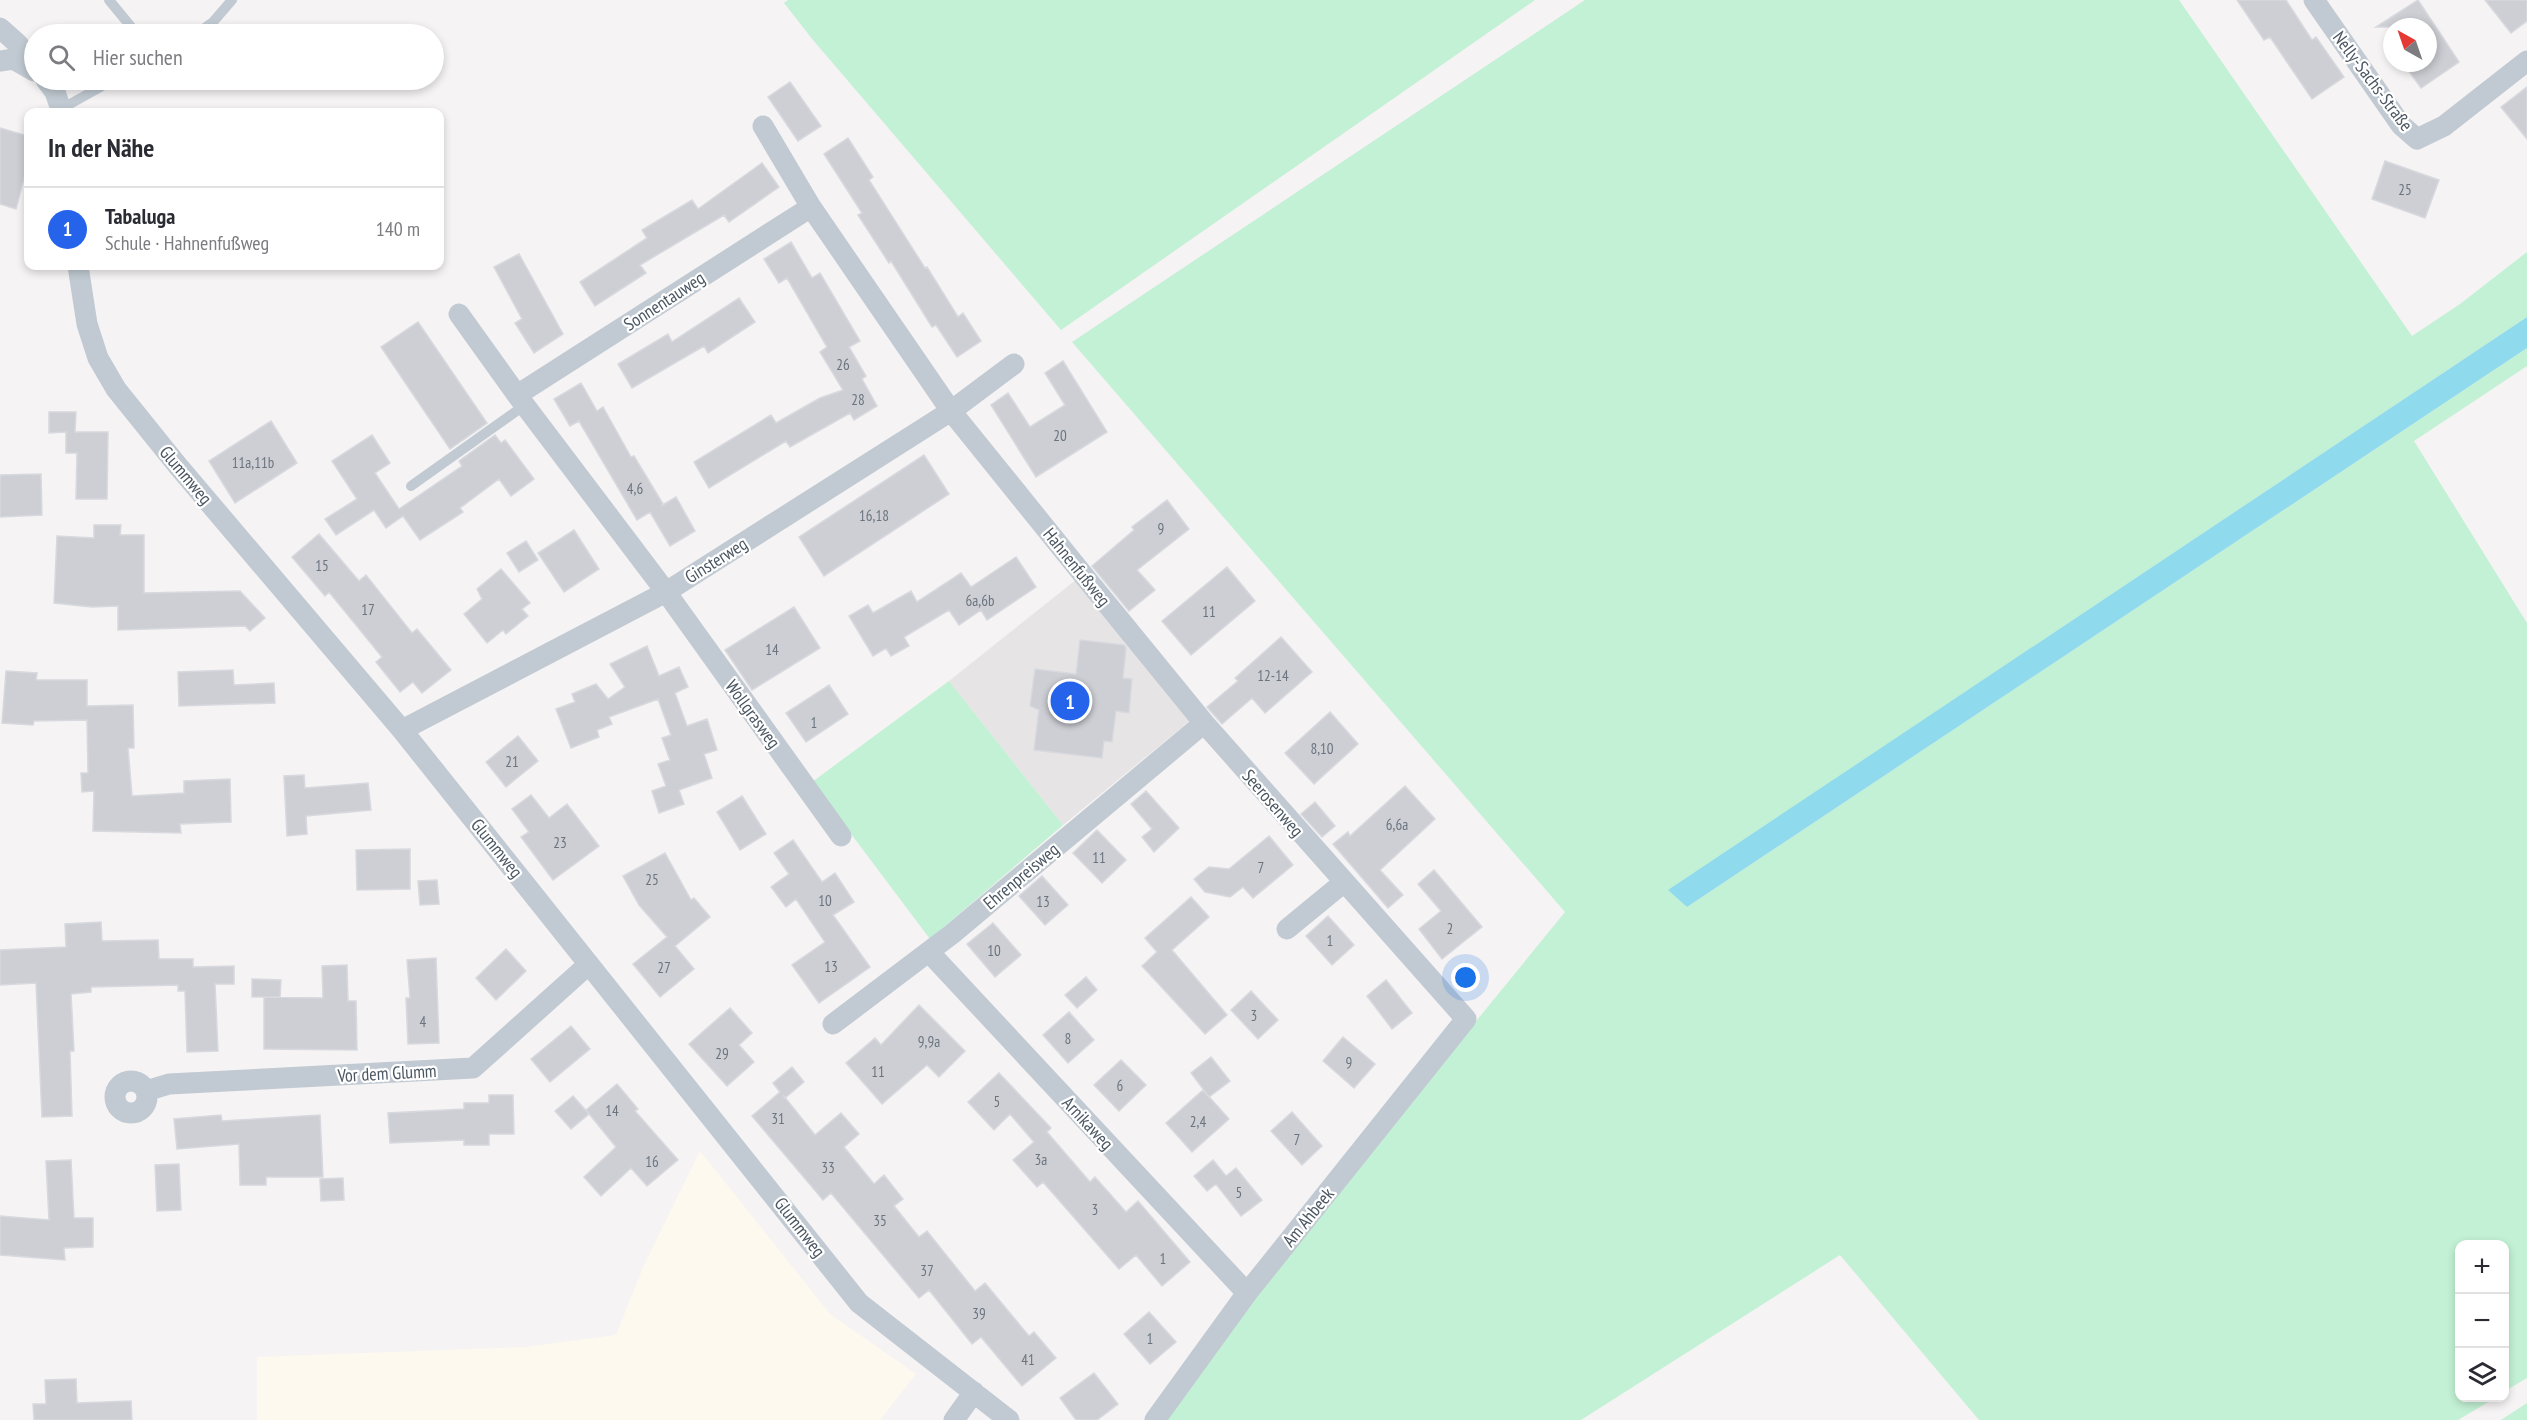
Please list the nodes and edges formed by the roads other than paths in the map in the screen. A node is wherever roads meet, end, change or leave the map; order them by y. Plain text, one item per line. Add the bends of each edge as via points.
1 (109, 0) edge
2 (232, 0) edge
3 (2314, 0) edge
4 (129, 24) edge
5 (210, 24) edge
6 (0, 28) edge
7 (24, 52) edge
8 (4, 58) edge
9 (2527, 61) edge
10 (24, 67) edge
11 (51, 90) edge
12 (96, 90) edge
13 (60, 108) edge
14 (67, 108) edge
15 (763, 126) dead end
16 (811, 207) junction
17 (79, 270) edge
18 (459, 314) dead end
19 (1014, 364) dead end
20 (521, 400) junction
21 (951, 411) junction
22 (411, 486) dead end
23 (666, 592) junction
24 (1204, 723) junction
25 (402, 730) junction
26 (841, 836) dead end
27 (1343, 883) junction
28 (1287, 929) dead end
29 (929, 952) junction
30 (589, 964) junction
31 (1466, 1019) joint
32 (833, 1024) dead end
33 (146, 1091) dead end
34 (1247, 1293) junction
35 (974, 1392) junction
36 (954, 1420) edge
37 (1009, 1420) edge
38 (1155, 1420) edge

1 - 4 lane
2 - 5 lane
3 - 9 street, Nelly-Sachs-Straße via 2401,125 2417,139 2444,126
6 - 7 street
8 - 10 street
11 - 13 street
12 - 14 lane
15 - 16 street
16 - 20 street, Sonnentauweg
16 - 21 street
17 - 25 street, Glummweg via 87,324 98,358 116,388
18 - 20 street
19 - 21 street, Ginsterweg
20 - 22 lane
20 - 23 street
21 - 23 street, Ginsterweg
21 - 24 street, Hahnenfußweg
23 - 25 street, Ginsterweg
23 - 26 street, Wollgrasweg
24 - 27 street, Seerosenweg
24 - 29 street, Ehrenpreisweg
25 - 30 street, Glummweg
27 - 28 street
27 - 31 street, Seerosenweg
29 - 32 street, Ehrenpreisweg
29 - 34 street, Arnikaweg
30 - 33 street, Vor dem Glumm via 473,1068 169,1084
30 - 35 street, Glummweg via 859,1303
31 - 34 street, Am Ahbeek
34 - 38 street, Am Ahbeek
35 - 36 street
35 - 37 street, Glummweg

